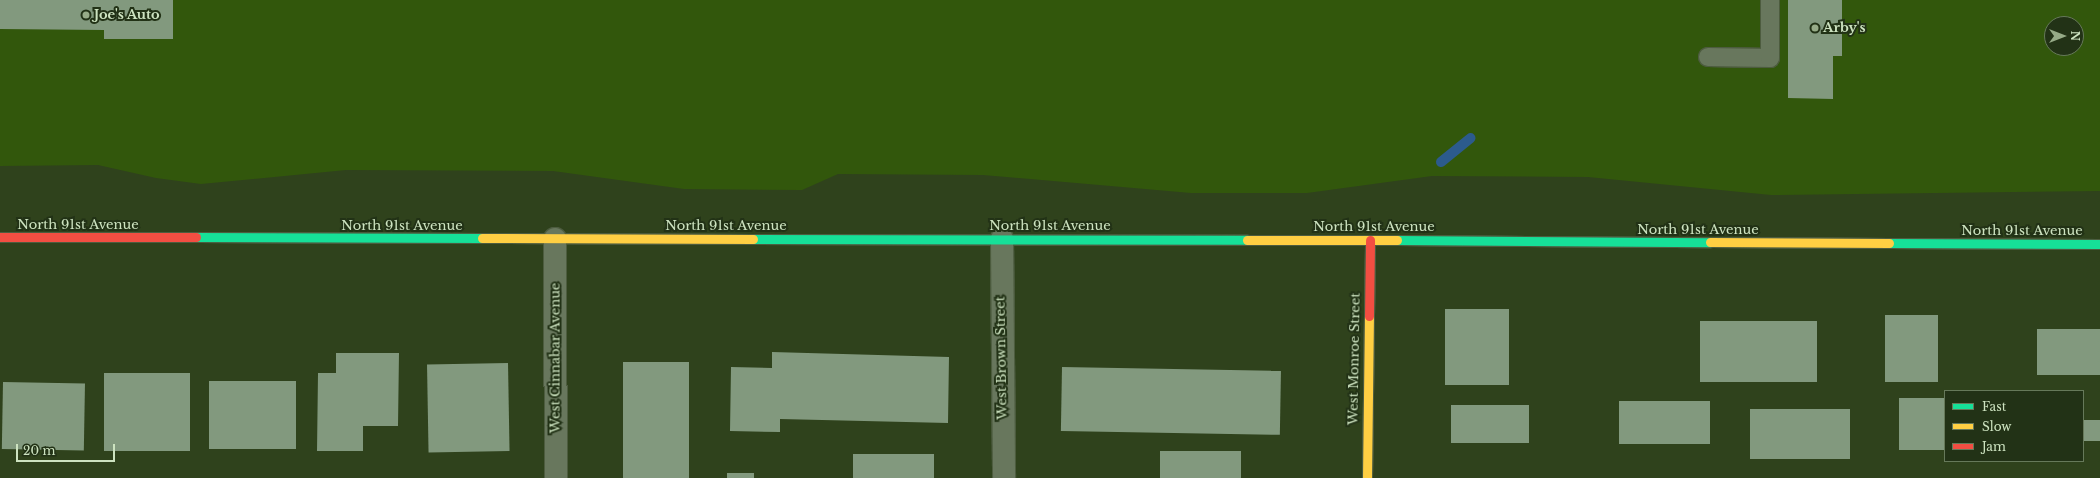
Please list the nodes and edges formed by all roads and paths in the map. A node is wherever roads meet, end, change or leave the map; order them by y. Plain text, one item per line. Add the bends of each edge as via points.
1 (1770, 0) edge
2 (1708, 57) dead end
3 (0, 238) edge
4 (555, 239) junction
5 (1002, 239) junction
6 (1370, 240) junction
7 (2100, 244) edge
8 (556, 478) edge
9 (1004, 478) edge
10 (1367, 478) edge

1 - 2 lane via 1770,58
3 - 4 main road, North 91st Avenue
4 - 5 main road, North 91st Avenue
4 - 8 street, West Cinnabar Avenue
5 - 6 main road, North 91st Avenue
5 - 9 street, West Brown Street
6 - 7 main road, North 91st Avenue
6 - 10 main road, West Monroe Street

